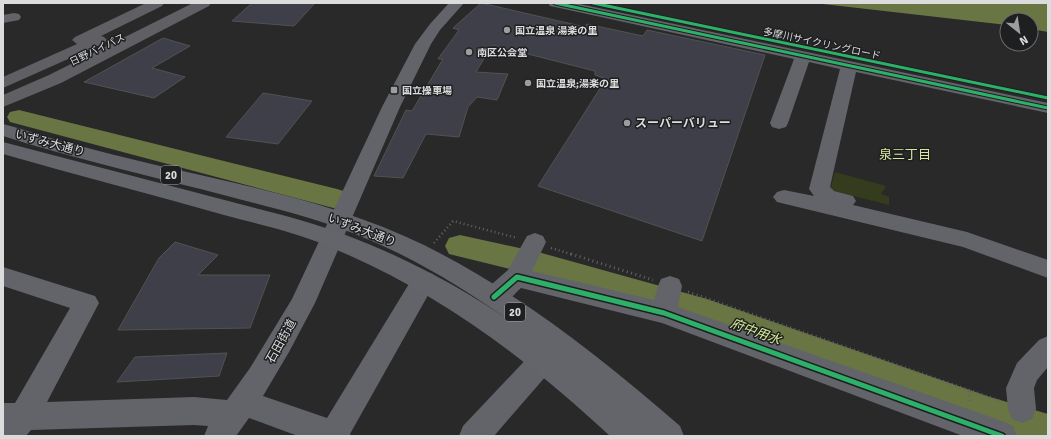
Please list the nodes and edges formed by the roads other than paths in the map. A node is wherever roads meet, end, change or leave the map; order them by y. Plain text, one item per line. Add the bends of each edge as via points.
1 (143, 3) edge
2 (158, 3) edge
3 (176, 3) edge
4 (220, 3) edge
5 (456, 3) edge
6 (555, 3) edge
7 (197, 4) edge
8 (802, 56) junction
9 (26, 66) junction
10 (849, 66) junction
11 (3, 76) edge
12 (55, 79) junction
13 (3, 83) edge
14 (3, 92) edge
15 (3, 102) edge
16 (1048, 108) edge
17 (779, 123) dead end
18 (3, 130) edge
19 (3, 148) edge
20 (784, 198) dead end
21 (872, 208) dead end
22 (336, 229) junction
23 (533, 245) road end
24 (1048, 270) edge
25 (519, 273) junction
26 (3, 276) edge
27 (424, 281) junction
28 (494, 297) junction
29 (1048, 348) edge
30 (543, 360) junction
31 (1022, 409) road end
32 (232, 418) edge
33 (964, 420) edge
34 (11, 423) edge
35 (334, 435) edge
36 (474, 436) edge
37 (632, 436) edge
38 (670, 436) edge
39 (1002, 436) edge

1 - 9 highway via 43,50
2 - 9 highway
3 - 13 highway, 日野バイパス
4 - 12 highway via 92,69
5 - 22 street, 石田街道 via 423,44 391,107
6 - 8 street
7 - 12 highway
7 - 14 highway, 日野バイパス
8 - 10 street
8 - 17 street
9 - 11 highway
10 - 16 street
10 - 21 street via 819,189 827,197
12 - 15 highway
18 - 22 main road, いずみ大通り / 20 via 304,209
19 - 22 main road, いずみ大通り / 20 via 91,172
20 - 24 street via 967,240
22 - 27 main road, いずみ大通り / 20 via 369,254
22 - 28 main road, いずみ大通り / 20 via 405,246
22 - 32 street, 石田街道 via 280,344
23 - 25 street
25 - 28 street
25 - 33 street via 667,299
26 - 34 street via 86,303
27 - 30 main road, いずみ大通り / 20 via 472,310
27 - 35 street
28 - 38 main road, いずみ大通り / 20 via 554,340
29 - 31 street via 1027,372 1020,388
30 - 36 street
30 - 37 main road, いずみ大通り / 20
32 - 34 street via 194,411
32 - 35 street
33 - 39 street

